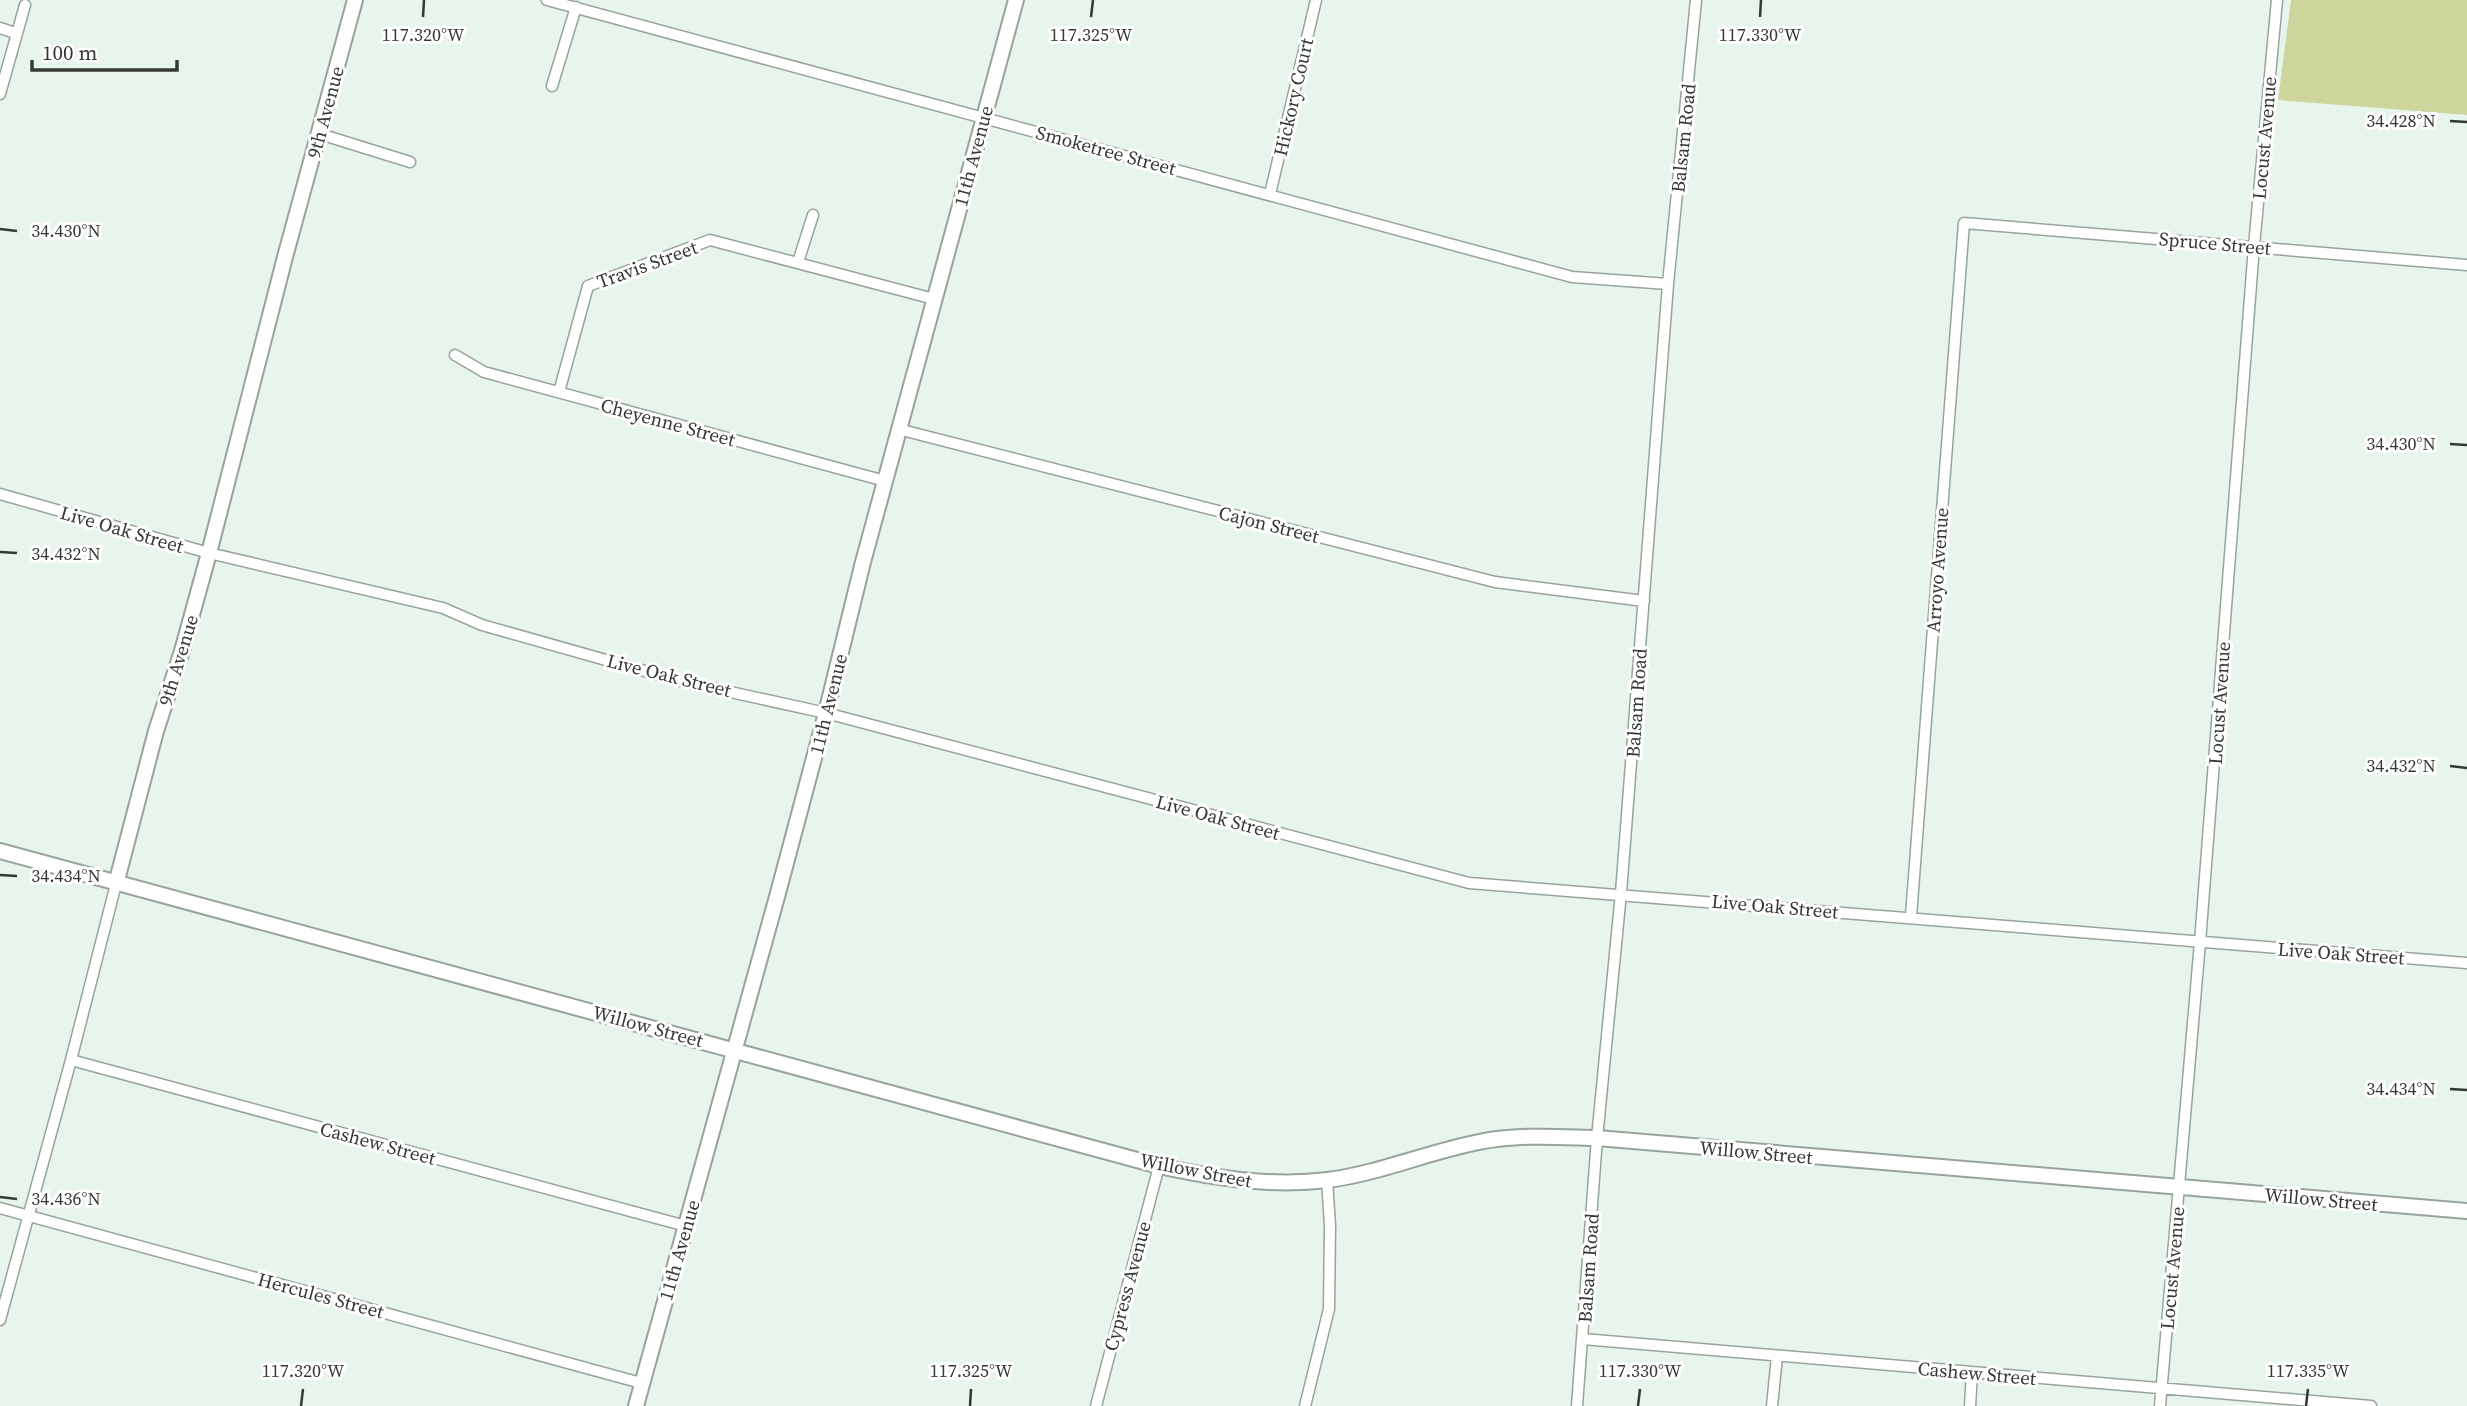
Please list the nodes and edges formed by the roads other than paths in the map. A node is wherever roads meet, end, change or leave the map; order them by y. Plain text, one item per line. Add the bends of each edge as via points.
1 (355, 0) edge
2 (547, 0) edge
3 (1016, 0) edge
4 (1316, 0) edge
5 (1696, 0) edge
6 (2277, 0) edge
7 (25, 5) dead end
8 (576, 7) junction
9 (0, 28) edge
10 (15, 33) junction
11 (552, 86) dead end
12 (0, 94) edge
13 (984, 118) junction
14 (320, 134) junction
15 (410, 162) dead end
16 (1270, 194) junction
17 (813, 215) dead end
18 (1964, 223) joint
19 (2254, 246) junction
20 (798, 262) junction
21 (2467, 265) edge
22 (1668, 284) junction
23 (934, 299) junction
24 (455, 355) dead end
25 (558, 392) junction
26 (898, 429) junction
27 (885, 481) junction
28 (0, 494) edge
29 (209, 554) junction
30 (1644, 601) junction
31 (826, 713) junction
32 (0, 851) edge
33 (116, 884) junction
34 (1621, 893) junction
35 (1911, 916) junction
36 (2200, 942) junction
37 (2467, 962) edge
38 (733, 1049) junction
39 (71, 1060) junction
40 (1597, 1138) junction
41 (1159, 1166) junction
42 (1327, 1180) junction
43 (2179, 1188) junction
44 (0, 1208) edge
45 (2467, 1211) edge
46 (28, 1215) junction
47 (686, 1226) junction
48 (0, 1320) edge
49 (1583, 1339) junction
50 (1777, 1356) junction
51 (1972, 1372) junction
52 (641, 1383) junction
53 (2161, 1388) junction
54 (636, 1406) edge
55 (1096, 1406) edge
56 (1305, 1406) edge
57 (1577, 1406) edge
58 (1772, 1406) edge
59 (1970, 1406) edge
60 (2160, 1406) edge
61 (2365, 1406) edge
62 (2371, 1406) edge

1 - 14 street, 9th Avenue
2 - 8 street, Smoketree Street
3 - 13 street, 11th Avenue
4 - 16 street, Hickory Court
5 - 22 street, Balsam Road
6 - 19 street, Locust Avenue
7 - 10 street
8 - 11 street
8 - 13 street, Smoketree Street
9 - 10 street
10 - 12 street
13 - 16 street, Smoketree Street
13 - 23 street, 11th Avenue
14 - 15 street
14 - 29 street, 9th Avenue
16 - 22 street, Smoketree Street via 1572,277
17 - 20 street
18 - 19 street, Spruce Street
18 - 35 street, Arroyo Avenue
19 - 21 street, Spruce Street
19 - 36 street, Locust Avenue
20 - 23 street, Travis Street
20 - 25 street, Travis Street via 710,240 588,286
22 - 30 street, Balsam Road
23 - 26 street, 11th Avenue
24 - 25 street, Cheyenne Street via 484,372
25 - 27 street, Cheyenne Street
26 - 27 street, 11th Avenue
26 - 30 street, Cajon Street via 1495,582
27 - 31 street, 11th Avenue
28 - 29 street, Live Oak Street
29 - 31 street, Live Oak Street via 443,608 482,625 680,681
29 - 33 street, 9th Avenue
30 - 34 street, Balsam Road
31 - 34 street, Live Oak Street via 1469,883
31 - 38 street, 11th Avenue
32 - 33 street, Willow Street
33 - 38 street, Willow Street
33 - 39 street, 9th Avenue
34 - 35 street, Live Oak Street
34 - 40 street, Balsam Road
35 - 36 street, Live Oak Street
36 - 37 street, Live Oak Street
36 - 43 street, Locust Avenue
38 - 41 street, Willow Street
38 - 47 street, 11th Avenue
39 - 46 street, 9th Avenue
39 - 47 street, Cashew Street
40 - 42 street, Willow Street via 1495,1139
40 - 43 street, Willow Street
40 - 49 street, Balsam Road
41 - 42 street, Willow Street via 1253,1183
41 - 55 street, Cypress Avenue
42 - 56 street via 1329,1308
43 - 45 street, Willow Street
43 - 53 street, Locust Avenue
44 - 46 street, Hercules Street
46 - 48 street, 9th Avenue
46 - 52 street, Hercules Street
47 - 52 street, 11th Avenue
49 - 50 street, Cashew Street
49 - 57 street, Balsam Road
50 - 51 street, Cashew Street
50 - 58 street
51 - 53 street, Cashew Street
51 - 59 street
52 - 54 street, 11th Avenue
53 - 60 street, Locust Avenue
53 - 61 street, Cashew Street
61 - 62 street, Cashew Street

